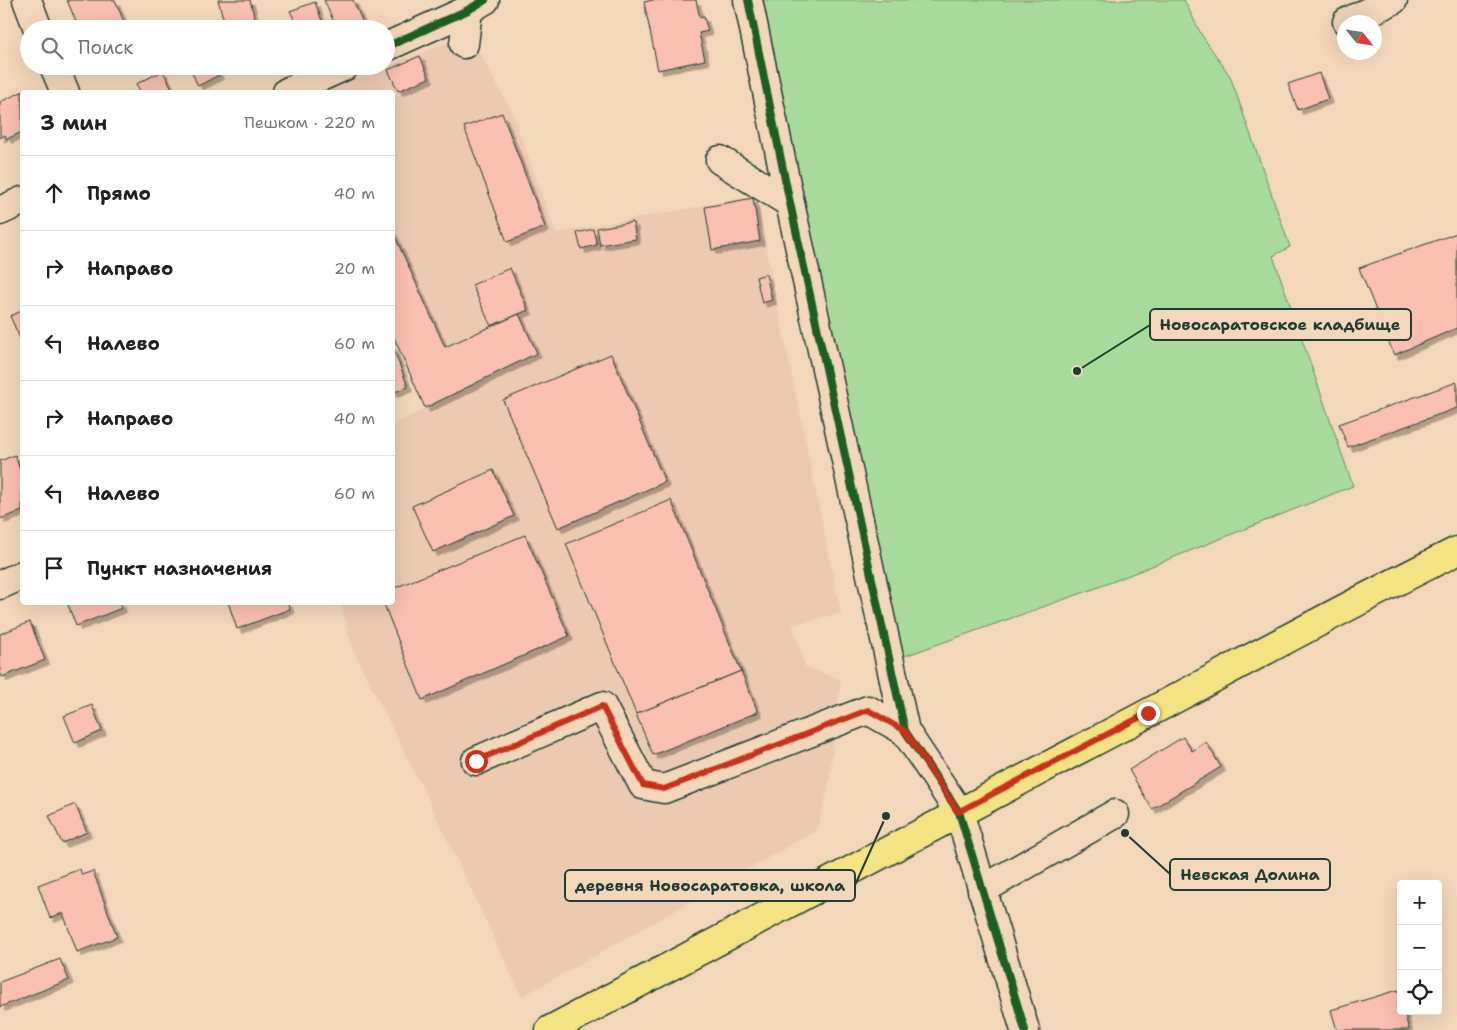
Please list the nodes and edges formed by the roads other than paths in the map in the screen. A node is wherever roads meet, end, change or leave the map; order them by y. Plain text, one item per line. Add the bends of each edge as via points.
1 (27, 0) edge
2 (748, 0) edge
3 (1393, 0) edge
4 (476, 5) edge
5 (1362, 15) edge
6 (35, 20) edge
7 (395, 43) edge
8 (464, 44) dead end
9 (57, 75) edge
10 (325, 75) edge
11 (63, 90) edge
12 (291, 90) edge
13 (720, 160) dead end
14 (20, 202) edge
15 (790, 203) junction
16 (0, 211) edge
17 (1457, 551) edge
18 (20, 576) edge
19 (0, 585) edge
20 (905, 731) junction
21 (476, 761) dead end
22 (958, 812) junction
23 (1115, 814) dead end
24 (982, 890) junction
25 (550, 1030) edge
26 (1025, 1030) edge

1 - 6 street
2 - 15 street
3 - 5 street
4 - 7 street
4 - 8 street
9 - 11 street
10 - 12 street
13 - 15 street
14 - 16 street
15 - 20 street
17 - 22 main road
18 - 19 street
20 - 21 street via 868,710 664,789 643,785 602,706
20 - 22 street
22 - 24 street
22 - 25 main road
23 - 24 street
24 - 26 street

